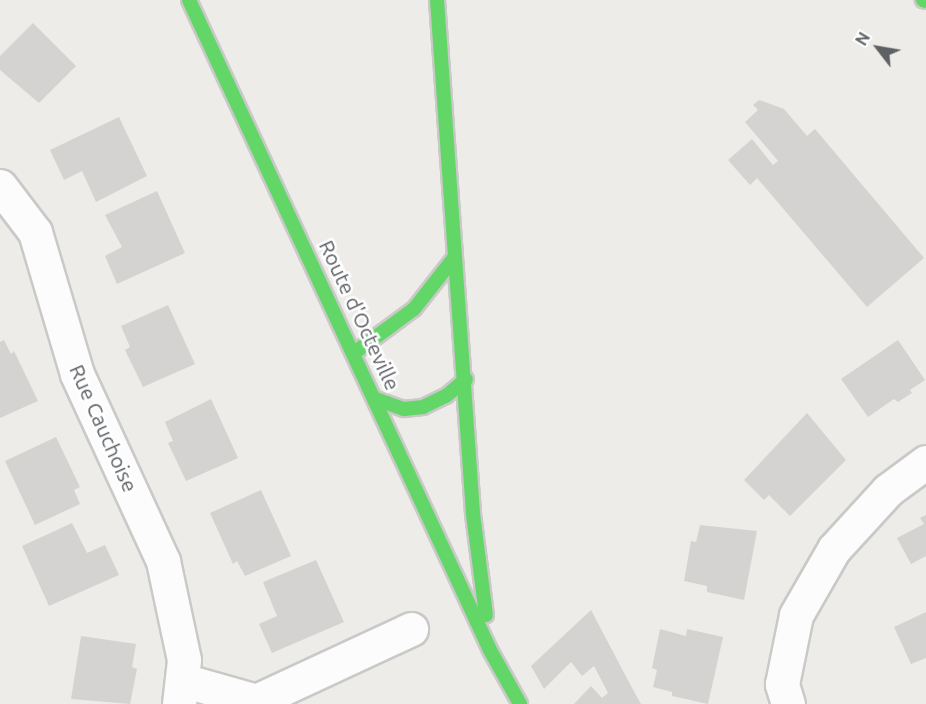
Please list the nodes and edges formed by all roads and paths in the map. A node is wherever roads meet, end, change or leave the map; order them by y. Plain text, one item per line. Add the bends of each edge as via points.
1 (189, 0) edge
2 (437, 0) edge
3 (0, 186) edge
4 (454, 258) junction
5 (354, 353) junction
6 (466, 379) junction
7 (376, 399) junction
8 (926, 462) edge
9 (411, 629) dead end
10 (490, 650) junction
11 (180, 692) edge
12 (520, 704) edge
13 (788, 704) edge

1 - 5 main road, Route d'Octeville
2 - 4 main road, Route d'Octeville
3 - 11 street, Rue Cauchoise via 36,232 77,374 163,561 184,660
4 - 5 main road via 414,309
4 - 6 main road, Route d'Octeville
5 - 7 main road, Route d'Octeville
6 - 7 main road via 446,396 423,407 404,409
6 - 10 main road, Route d'Octeville via 473,514
7 - 10 main road, Route d'Octeville
8 - 13 street via 888,490 841,540 796,615 782,684
9 - 11 street, Rue Cauchoise via 256,701
10 - 12 main road, Route d'Octeville

